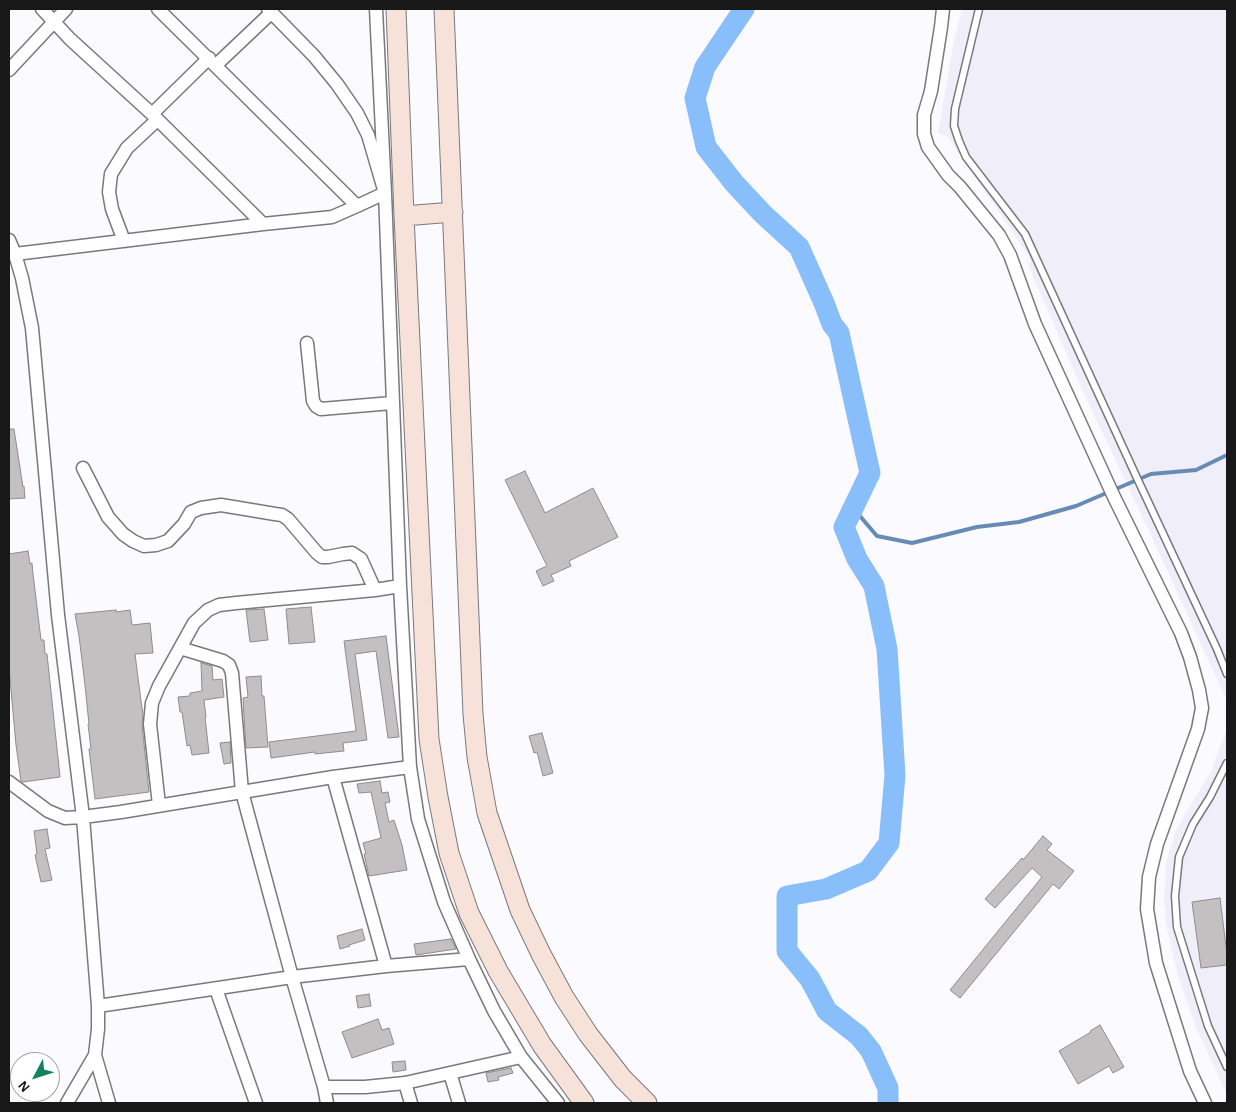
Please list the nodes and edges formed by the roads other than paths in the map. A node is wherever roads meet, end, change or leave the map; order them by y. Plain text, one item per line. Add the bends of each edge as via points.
1 (42, 9) edge
2 (66, 9) edge
3 (158, 9) edge
4 (376, 9) edge
5 (396, 9) edge
6 (444, 9) edge
7 (943, 9) edge
8 (978, 9) edge
9 (270, 10) edge
10 (54, 22) junction
11 (213, 62) junction
12 (9, 70) edge
13 (154, 117) junction
14 (385, 193) junction
15 (357, 206) junction
16 (453, 212) junction
17 (404, 216) junction
18 (263, 224) junction
19 (9, 240) edge
20 (124, 241) junction
21 (12, 254) edge
22 (307, 343) dead end
23 (392, 403) junction
24 (83, 468) dead end
25 (400, 586) junction
26 (375, 590) junction
27 (180, 648) junction
28 (1227, 674) edge
29 (1227, 763) edge
30 (410, 767) junction
31 (333, 777) junction
32 (9, 782) edge
33 (242, 792) junction
34 (159, 805) junction
35 (83, 817) junction
36 (469, 959) junction
37 (386, 966) junction
38 (292, 977) junction
39 (216, 989) junction
40 (98, 1006) junction
41 (95, 1055) junction
42 (521, 1057) junction
43 (1227, 1067) edge
44 (450, 1073) junction
45 (404, 1083) junction
46 (324, 1087) junction
47 (67, 1103) edge
48 (109, 1103) edge
49 (256, 1103) edge
50 (327, 1103) edge
51 (411, 1103) edge
52 (459, 1103) edge
53 (558, 1103) edge
54 (584, 1103) edge
55 (647, 1103) edge
56 (1205, 1103) edge

1 - 10 street
2 - 10 street
3 - 11 street
4 - 14 street
5 - 17 main road
6 - 16 main road
7 - 56 street via 931,91 924,116 928,147 999,235 1010,255 1035,324 1181,634 1199,690 1202,708 1198,729 1156,844 1149,877 1148,909 1156,963 1190,1071
8 - 28 lane via 955,109 954,126 959,141 966,157 1025,234
9 - 11 street
9 - 14 street via 314,56 357,113 368,135
10 - 12 street
10 - 13 street
11 - 13 street
11 - 15 street
13 - 18 street
13 - 20 street via 110,174 112,209
14 - 15 street
14 - 23 street
15 - 18 street via 332,218
16 - 17 main road
16 - 55 main road via 473,714 487,813 520,910 564,997 623,1079
17 - 54 main road via 429,739 449,853 469,913 498,971 542,1044
18 - 20 street
19 - 21 street
20 - 21 street
21 - 35 street via 22,278 32,328 58,615
22 - 23 street via 316,406 321,409
23 - 25 street
24 - 26 street via 108,517 123,534 144,546 168,541 191,512 201,508 221,505 282,515 322,556 352,553 361,559
25 - 26 street
25 - 30 street
26 - 27 street via 219,605 194,623
27 - 33 street via 229,665
27 - 34 street via 152,703 150,724
29 - 43 lane via 1193,824 1179,857 1175,896 1177,927 1208,1026
30 - 31 street
30 - 36 street via 418,819 444,902
31 - 33 street
31 - 37 street
32 - 35 street via 48,811 65,818
33 - 34 street
33 - 38 street
34 - 35 street
35 - 40 street
36 - 37 street
36 - 42 street
37 - 38 street
38 - 39 street
38 - 46 street
39 - 40 street
39 - 49 street
40 - 41 street
41 - 47 street
41 - 48 street
42 - 44 street
42 - 53 street
44 - 45 street
44 - 52 street
45 - 46 street
45 - 51 street
46 - 50 street

